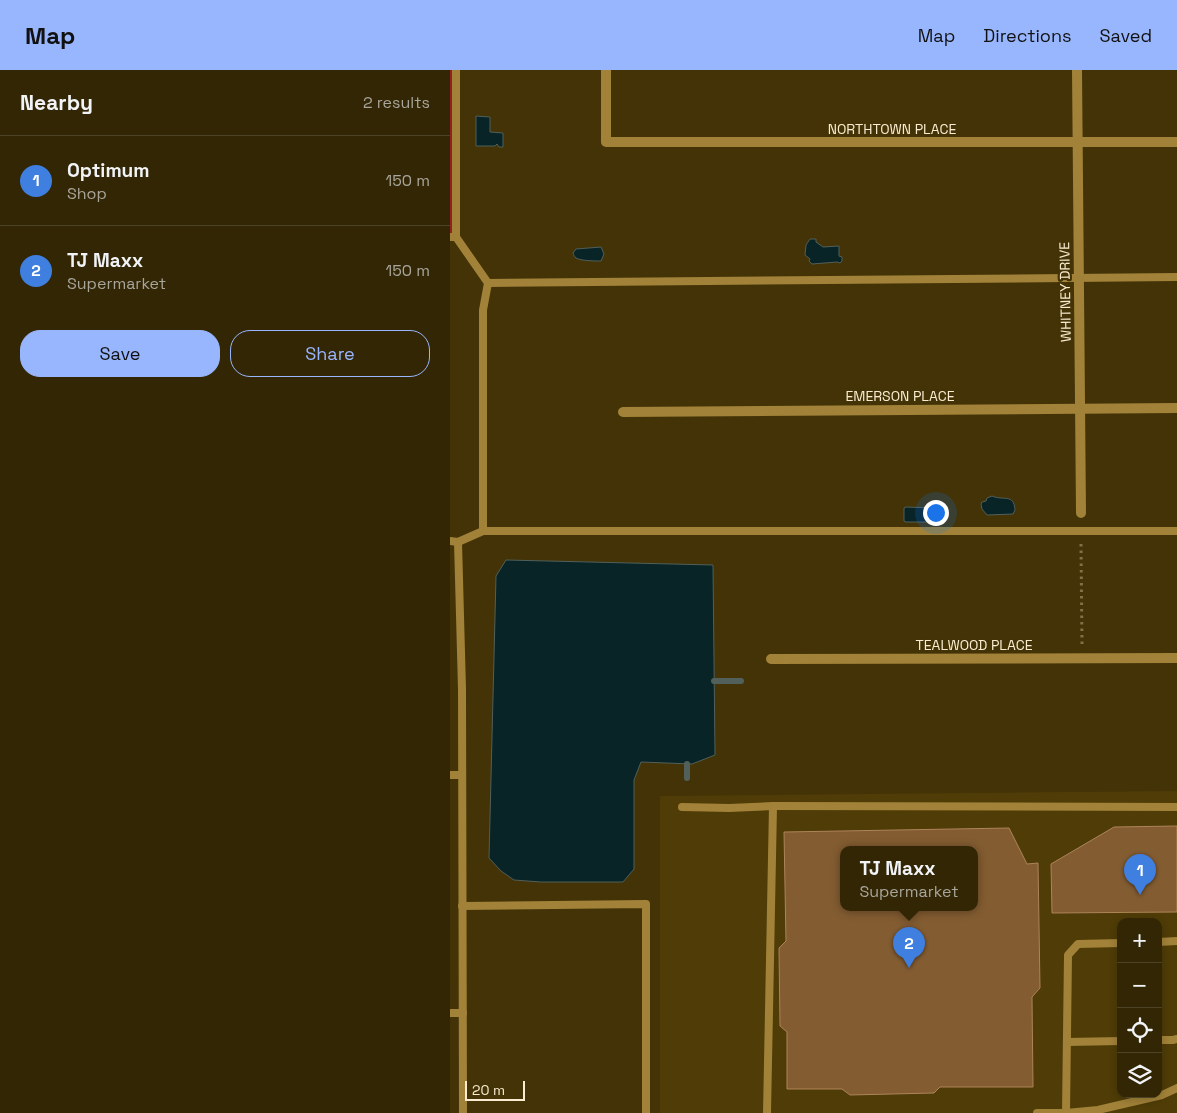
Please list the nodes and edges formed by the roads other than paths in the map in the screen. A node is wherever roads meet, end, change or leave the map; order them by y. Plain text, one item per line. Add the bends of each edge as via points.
1 (456, 70) edge
2 (606, 70) edge
3 (1077, 70) edge
4 (1177, 142) edge
5 (1078, 143) junction
6 (453, 237) edge
7 (1079, 277) junction
8 (1177, 277) edge
9 (488, 283) junction
10 (1177, 408) edge
11 (1080, 409) junction
12 (623, 412) dead end
13 (1081, 513) dead end
14 (484, 531) junction
15 (1177, 531) edge
16 (454, 542) edge
17 (1177, 658) edge
18 (770, 659) dead end
19 (450, 775) edge
20 (462, 775) junction
21 (773, 806) junction
22 (682, 807) dead end
23 (1177, 807) edge
24 (462, 906) junction
25 (1177, 941) edge
26 (1117, 942) edge
27 (1162, 942) edge
28 (450, 1013) edge
29 (462, 1013) junction
30 (1177, 1039) edge
31 (1162, 1040) edge
32 (1117, 1041) edge
33 (1067, 1042) junction
34 (1177, 1088) edge
35 (463, 1113) edge
36 (646, 1113) edge
37 (767, 1113) edge
38 (1037, 1113) edge
39 (1066, 1113) edge

1 - 6 lane
2 - 5 street, NORTHTOWN PLACE via 606,142
3 - 5 street, WHITNEY DRIVE
4 - 5 street, NORTHTOWN PLACE
5 - 7 street, WHITNEY DRIVE
6 - 9 lane
7 - 8 lane
7 - 9 lane
7 - 11 street, WHITNEY DRIVE
9 - 14 lane via 483,310
10 - 11 street, EMERSON PLACE
11 - 12 street, EMERSON PLACE
11 - 13 street, WHITNEY DRIVE
14 - 15 lane
14 - 16 lane
16 - 20 lane via 462,690
17 - 18 street, TEALWOOD PLACE
19 - 20 lane
20 - 24 lane
21 - 22 lane
21 - 23 lane
21 - 37 lane
24 - 29 lane
24 - 36 lane via 646,904
25 - 27 lane
26 - 33 lane via 1078,944 1068,955
28 - 29 lane
29 - 35 lane
30 - 31 lane
32 - 33 lane
33 - 39 lane
34 - 39 lane via 1162,1095 1098,1110
38 - 39 lane

